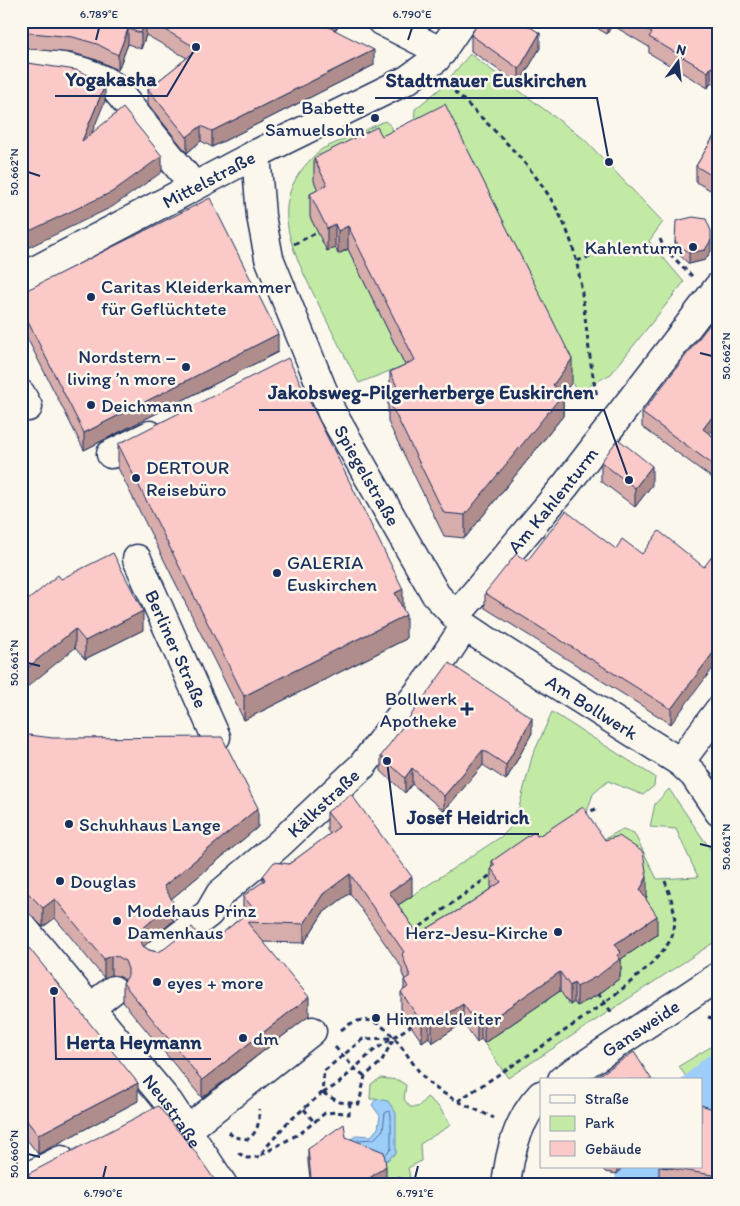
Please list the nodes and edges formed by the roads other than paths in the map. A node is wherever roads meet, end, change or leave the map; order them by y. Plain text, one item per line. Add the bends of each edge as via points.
1 (381, 21) edge
2 (462, 21) edge
3 (435, 59) junction
4 (21, 63) edge
5 (256, 154) junction
6 (194, 186) junction
7 (21, 278) edge
8 (719, 286) edge
9 (172, 424) edge
10 (111, 454) dead end
11 (137, 559) dead end
12 (459, 620) junction
13 (719, 710) edge
14 (216, 737) edge
15 (680, 762) junction
16 (719, 812) edge
17 (21, 925) edge
18 (155, 955) edge
19 (719, 976) edge
20 (113, 990) dead end
21 (90, 1008) junction
22 (312, 1031) road end
23 (565, 1078) edge
24 (540, 1096) edge
25 (187, 1130) junction
26 (87, 1146) edge
27 (21, 1180) edge
28 (223, 1185) edge
29 (506, 1185) edge

1 - 3 street
2 - 3 street, Mittelstraße
3 - 5 street, Mittelstraße via 387,91
4 - 6 street via 85,71 107,81
5 - 6 street, Mittelstraße
5 - 12 street, Spiegelstraße via 265,244 297,361 332,413 436,595
6 - 7 street, Mittelstraße
8 - 12 street, Am Kahlenturm via 533,525 466,604
9 - 10 street
11 - 14 street, Berliner Straße
12 - 15 street, Am Bollwerk
12 - 18 street, Kälkstraße via 435,671 362,766 220,894 209,913
13 - 15 street
15 - 16 street, Am Bollwerk
17 - 21 street, Neustraße
19 - 23 street, Gansweide
20 - 21 street
21 - 25 street, Neustraße via 159,1109
22 - 25 street
24 - 29 street via 518,1130 508,1162
25 - 28 street, Neustraße
26 - 27 street

